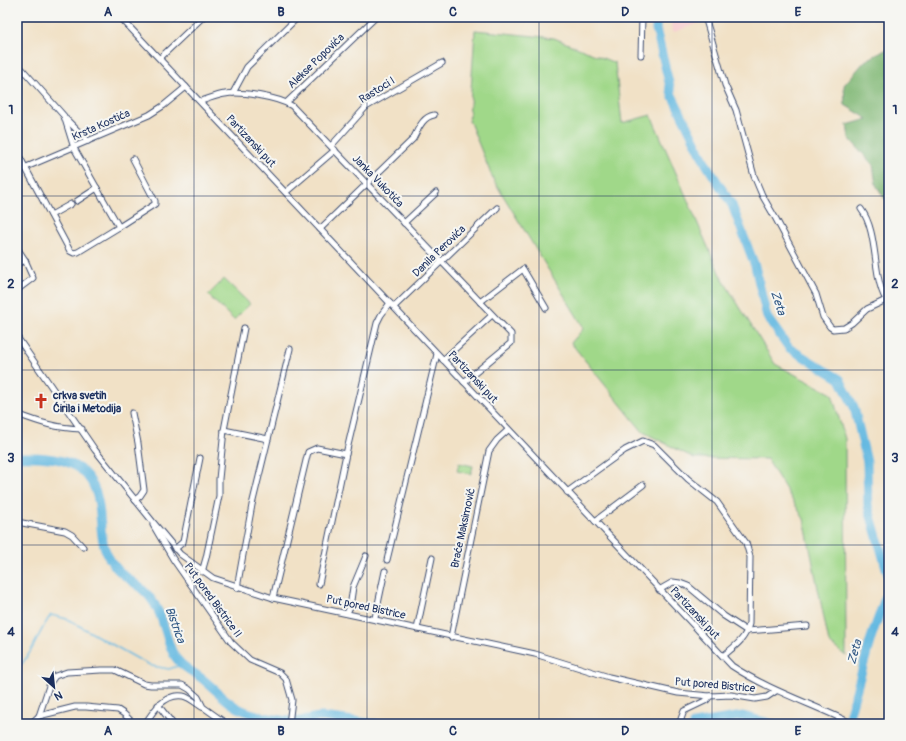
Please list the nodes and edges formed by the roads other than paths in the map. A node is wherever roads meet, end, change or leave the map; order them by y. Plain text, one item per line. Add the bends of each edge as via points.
1 (120, 17) edge
2 (203, 17) edge
3 (298, 17) edge
4 (376, 17) edge
5 (642, 17) edge
6 (706, 20) dead end
7 (641, 55) dead end
8 (160, 58) junction
9 (442, 63) dead end
10 (23, 70) dead end
11 (186, 86) junction
12 (233, 93) junction
13 (201, 102) junction
14 (287, 102) junction
15 (434, 115) dead end
16 (64, 116) junction
17 (88, 141) junction
18 (74, 148) junction
19 (332, 148) junction
20 (17, 152) edge
21 (133, 159) dead end
22 (26, 167) junction
23 (17, 171) edge
24 (367, 184) junction
25 (97, 188) junction
26 (286, 192) junction
27 (436, 193) dead end
28 (77, 201) dead end
29 (71, 204) dead end
30 (497, 208) dead end
31 (860, 209) dead end
32 (52, 215) junction
33 (404, 223) junction
34 (118, 227) junction
35 (320, 229) junction
36 (17, 248) edge
37 (25, 260) junction
38 (442, 262) junction
39 (17, 264) edge
40 (17, 290) edge
41 (480, 302) junction
42 (888, 302) edge
43 (392, 305) junction
44 (546, 308) dead end
45 (492, 315) junction
46 (244, 328) dead end
47 (17, 337) edge
48 (290, 349) dead end
49 (437, 354) junction
50 (443, 360) junction
51 (464, 382) junction
52 (132, 413) dead end
53 (17, 414) edge
54 (82, 428) junction
55 (224, 430) junction
56 (508, 430) junction
57 (268, 439) junction
58 (346, 454) junction
59 (200, 458) dead end
60 (643, 485) dead end
61 (568, 492) junction
62 (135, 500) junction
63 (595, 520) junction
64 (17, 522) edge
65 (153, 522) junction
66 (83, 547) dead end
67 (176, 549) junction
68 (180, 554) junction
69 (366, 556) dead end
70 (432, 558) dead end
71 (173, 559) junction
72 (387, 560) dead end
73 (385, 571) dead end
74 (202, 572) junction
75 (318, 584) dead end
76 (237, 588) junction
77 (660, 590) junction
78 (273, 598) junction
79 (347, 613) junction
80 (375, 618) junction
81 (807, 626) dead end
82 (417, 629) junction
83 (747, 631) junction
84 (451, 637) junction
85 (722, 656) junction
86 (776, 691) junction
87 (710, 696) junction
88 (158, 705) junction
89 (203, 707) junction
90 (39, 716) junction
91 (682, 721) edge
92 (30, 724) edge
93 (134, 724) edge
94 (145, 724) edge
95 (172, 724) edge
96 (227, 724) edge
97 (289, 724) edge
98 (854, 724) edge

1 - 8 street, Partizanski put
2 - 8 street
3 - 12 street via 247,66
4 - 14 street, Alekse Popovića
5 - 7 street
6 - 42 street via 725,85 736,110 754,176 816,294 827,324 833,329 848,326 867,309
8 - 11 street, Partizanski put
9 - 19 street, Rastoci I via 366,107
10 - 16 street
11 - 13 street, Partizanski put
11 - 17 street, Krsta Kostića via 148,115
12 - 13 street
12 - 14 street
13 - 26 street, Partizanski put
14 - 19 street, Janka Vukotića
15 - 24 street via 423,121 413,140
16 - 17 street
16 - 18 street
17 - 18 street, Krsta Kostića
18 - 22 street, Krsta Kostića
18 - 25 street
19 - 24 street, Janka Vukotića
19 - 26 street, Rastoci I
20 - 22 street
21 - 34 street via 155,204
22 - 23 street, Krsta Kostića
22 - 32 street
24 - 33 street, Janka Vukotića
24 - 35 street
25 - 28 street
25 - 34 street
26 - 35 street, Partizanski put
27 - 33 street
29 - 32 street
30 - 38 street, Danila Perovića
31 - 42 street via 867,217 871,230
32 - 34 street via 70,251 74,253
33 - 38 street, Janka Vukotića
35 - 43 street, Partizanski put
36 - 37 street
37 - 39 street
37 - 40 street via 33,278
38 - 41 street, Janka Vukotića
38 - 43 street, Danila Perovića
41 - 44 street via 523,269
41 - 45 street, Janka Vukotića
43 - 49 street, Partizanski put
43 - 58 street, Danila Perovića via 381,315 378,323
45 - 50 street
45 - 51 street, Janka Vukotića via 512,338 506,347
46 - 55 street
47 - 54 street, Put pored Bistrice
48 - 57 street
49 - 50 street, Partizanski put
49 - 72 street
50 - 51 street, Partizanski put
51 - 56 street, Partizanski put
52 - 62 street via 144,490
53 - 54 street via 48,425 69,429
54 - 62 street, Put pored Bistrice
55 - 57 street
55 - 74 street via 219,496
56 - 61 street, Partizanski put
56 - 84 street, Braće Maksimović via 489,451
57 - 76 street via 252,505
58 - 75 street, Danila Perovića
58 - 78 street via 317,448 308,452
59 - 67 street via 183,542
60 - 63 street
61 - 63 street, Partizanski put
61 - 83 street via 606,462 634,445 643,441 654,445 688,480 717,502 746,543 750,557
62 - 65 street, Put pored Bistrice
63 - 77 street, Partizanski put
64 - 66 street via 65,531
65 - 67 street, Put pored Bistrice
65 - 71 street, Put pored Bistrice II via 156,532
67 - 68 street, Put pored Bistrice
68 - 71 street
68 - 74 street, Put pored Bistrice
69 - 79 street via 353,587
70 - 82 street
71 - 97 street, Put pored Bistrice II via 231,642 250,660 280,673 286,679 292,700
73 - 80 street
74 - 76 street, Put pored Bistrice
76 - 78 street, Put pored Bistrice
77 - 83 street via 673,582 680,582
77 - 85 street, Partizanski put
78 - 79 street, Put pored Bistrice
79 - 80 street, Put pored Bistrice
80 - 82 street, Put pored Bistrice
81 - 83 street
82 - 84 street, Put pored Bistrice
83 - 85 street via 741,642
84 - 87 street, Put pored Bistrice via 552,658 609,677 678,694
85 - 86 street, Partizanski put via 737,670
86 - 87 street, Put pored Bistrice via 755,700 731,695
86 - 98 street, Partizanski put
87 - 91 street via 684,711
88 - 89 street via 173,697 183,696
88 - 94 street
88 - 95 street
89 - 90 street via 198,697 182,686 144,684 115,670 101,670 67,672 55,676 50,683
89 - 96 street
90 - 92 street
90 - 93 street via 75,707 86,707 118,710

